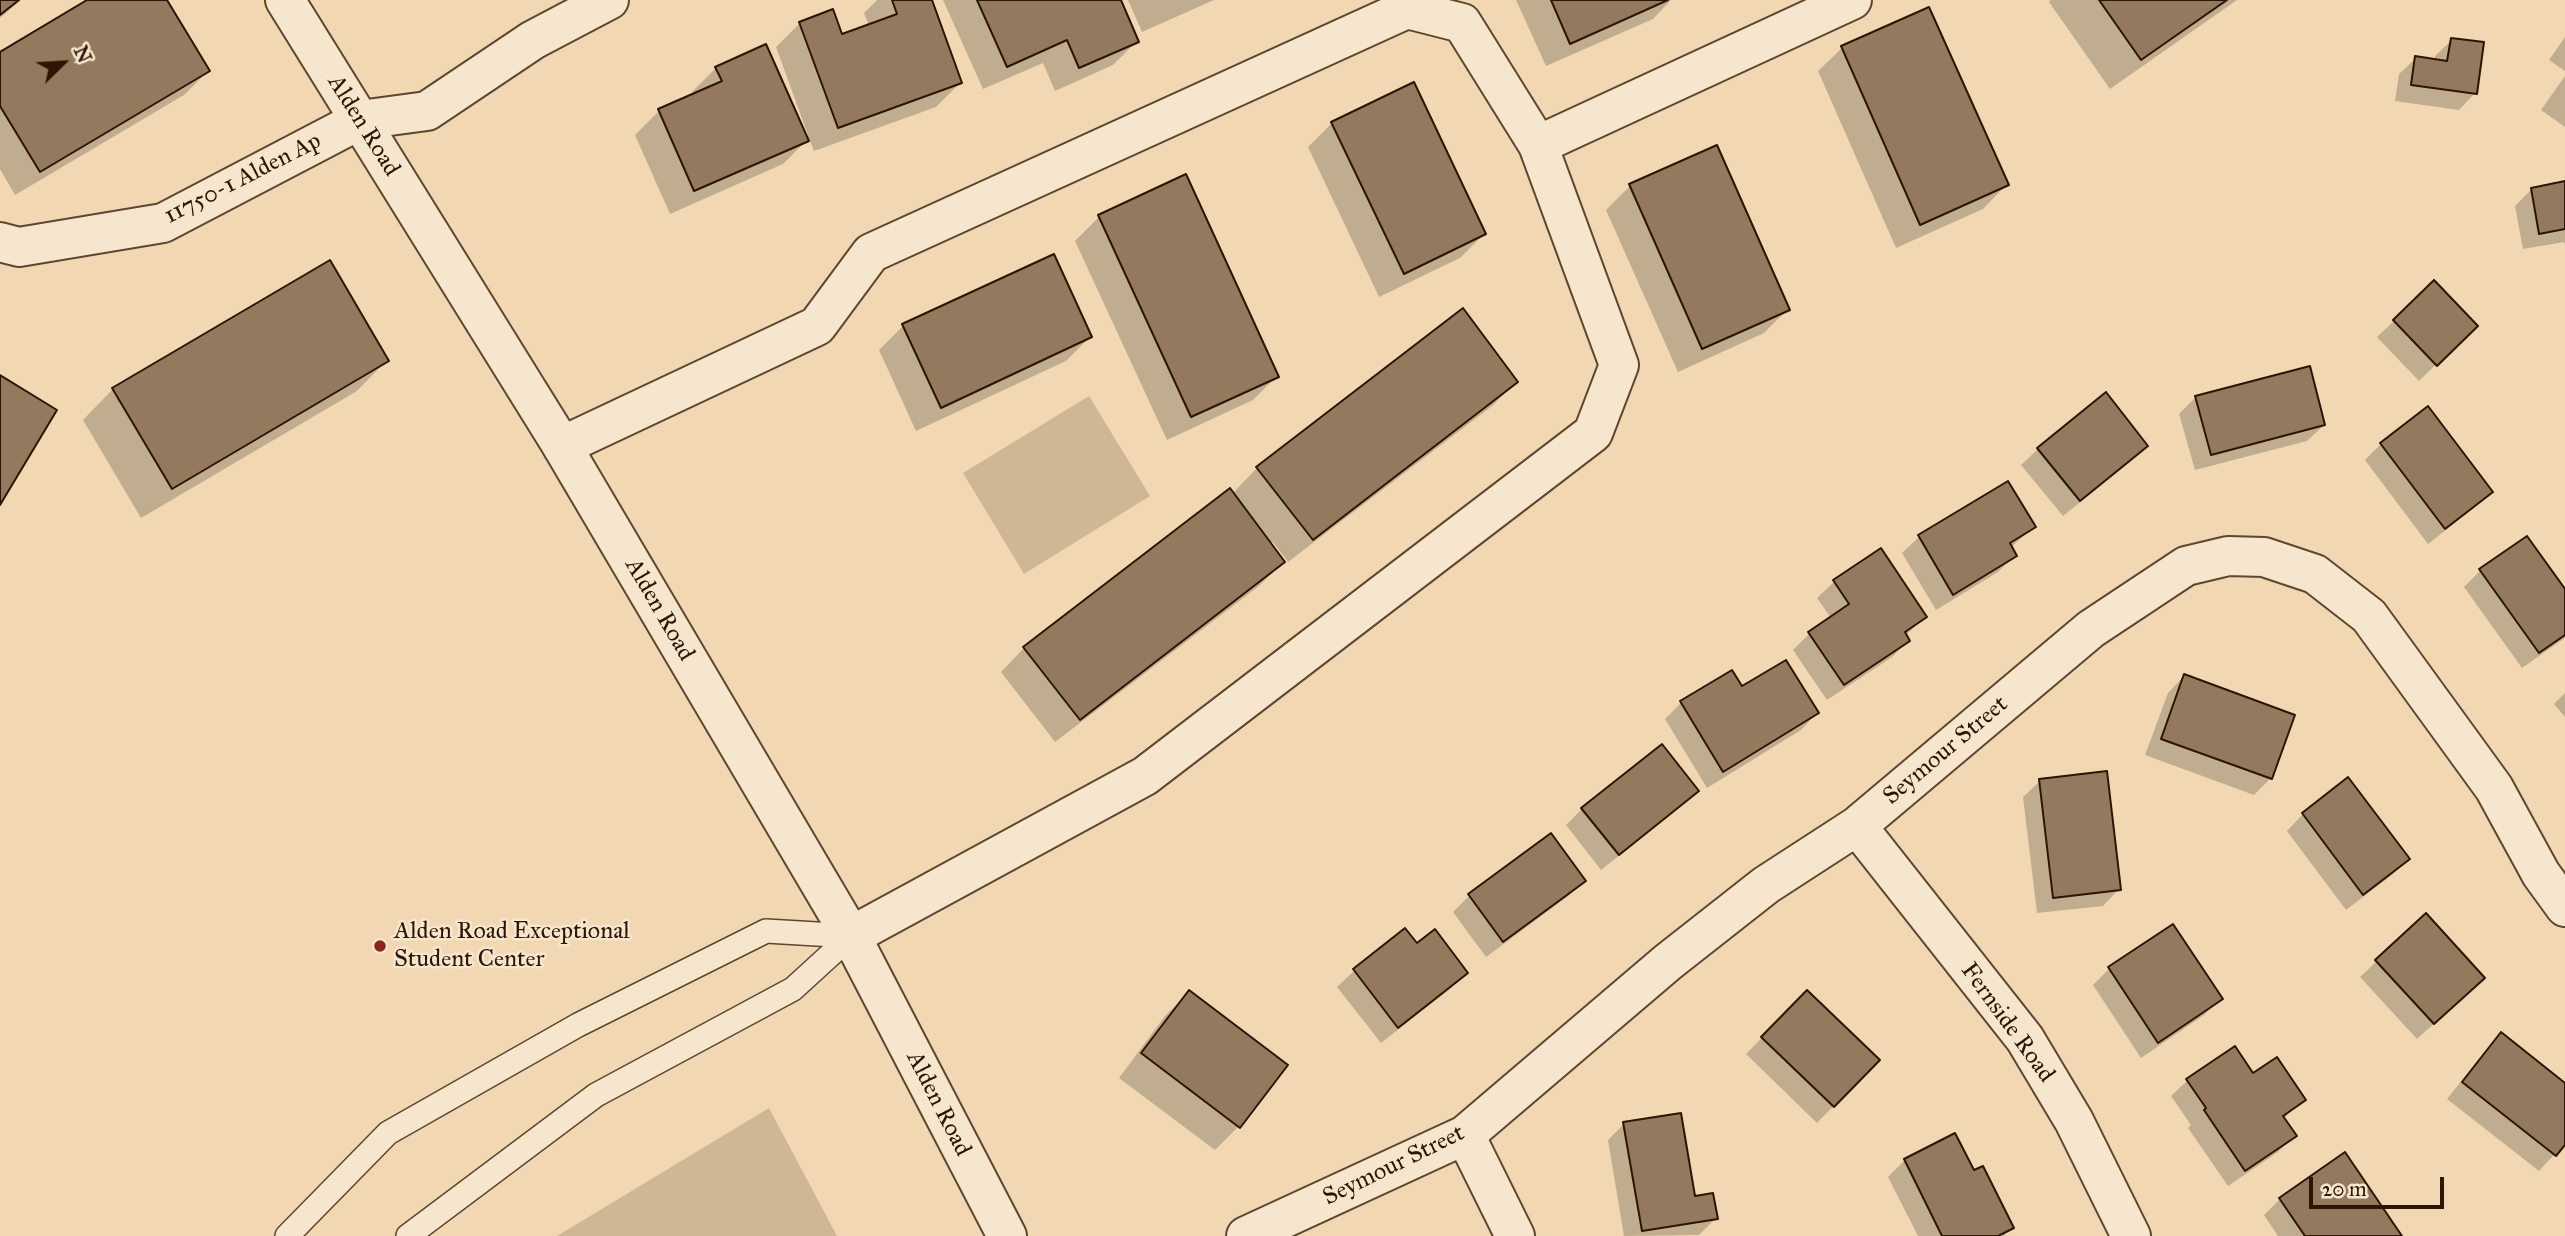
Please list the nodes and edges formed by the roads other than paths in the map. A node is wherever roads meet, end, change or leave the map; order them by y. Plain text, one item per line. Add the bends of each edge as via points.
1 (285, 0) edge
2 (610, 0) edge
3 (1852, 0) edge
4 (360, 120) junction
5 (1538, 145) junction
6 (0, 242) edge
7 (562, 446) junction
8 (1857, 826) junction
9 (2565, 908) edge
10 (851, 936) junction
11 (1465, 1135) junction
12 (287, 1236) edge
13 (408, 1236) edge
14 (1007, 1236) edge
15 (1246, 1236) edge
16 (1515, 1236) edge
17 (2130, 1236) edge

1 - 4 street, Alden Road
2 - 4 street, 11750-1 Alden Ap via 533,40 427,111
3 - 5 street
4 - 6 street, 11750-1 Alden Ap via 163,223 19,247
4 - 7 street, Alden Road
5 - 7 street via 1462,23 1407,9 871,253 817,327
5 - 10 street via 1619,365 1593,433 1145,776
7 - 10 street, Alden Road
8 - 9 street, Seymour Street via 2102,622 2186,566 2228,556 2264,557 2315,574 2370,615 2494,789
8 - 11 street, Seymour Street via 1766,885 1690,944
8 - 17 street, Fernside Road via 2025,1039 2074,1121
10 - 12 lane via 766,931 578,1025 388,1133
10 - 13 lane via 793,989 596,1095
10 - 14 street, Alden Road
11 - 15 street, Seymour Street
11 - 16 street

